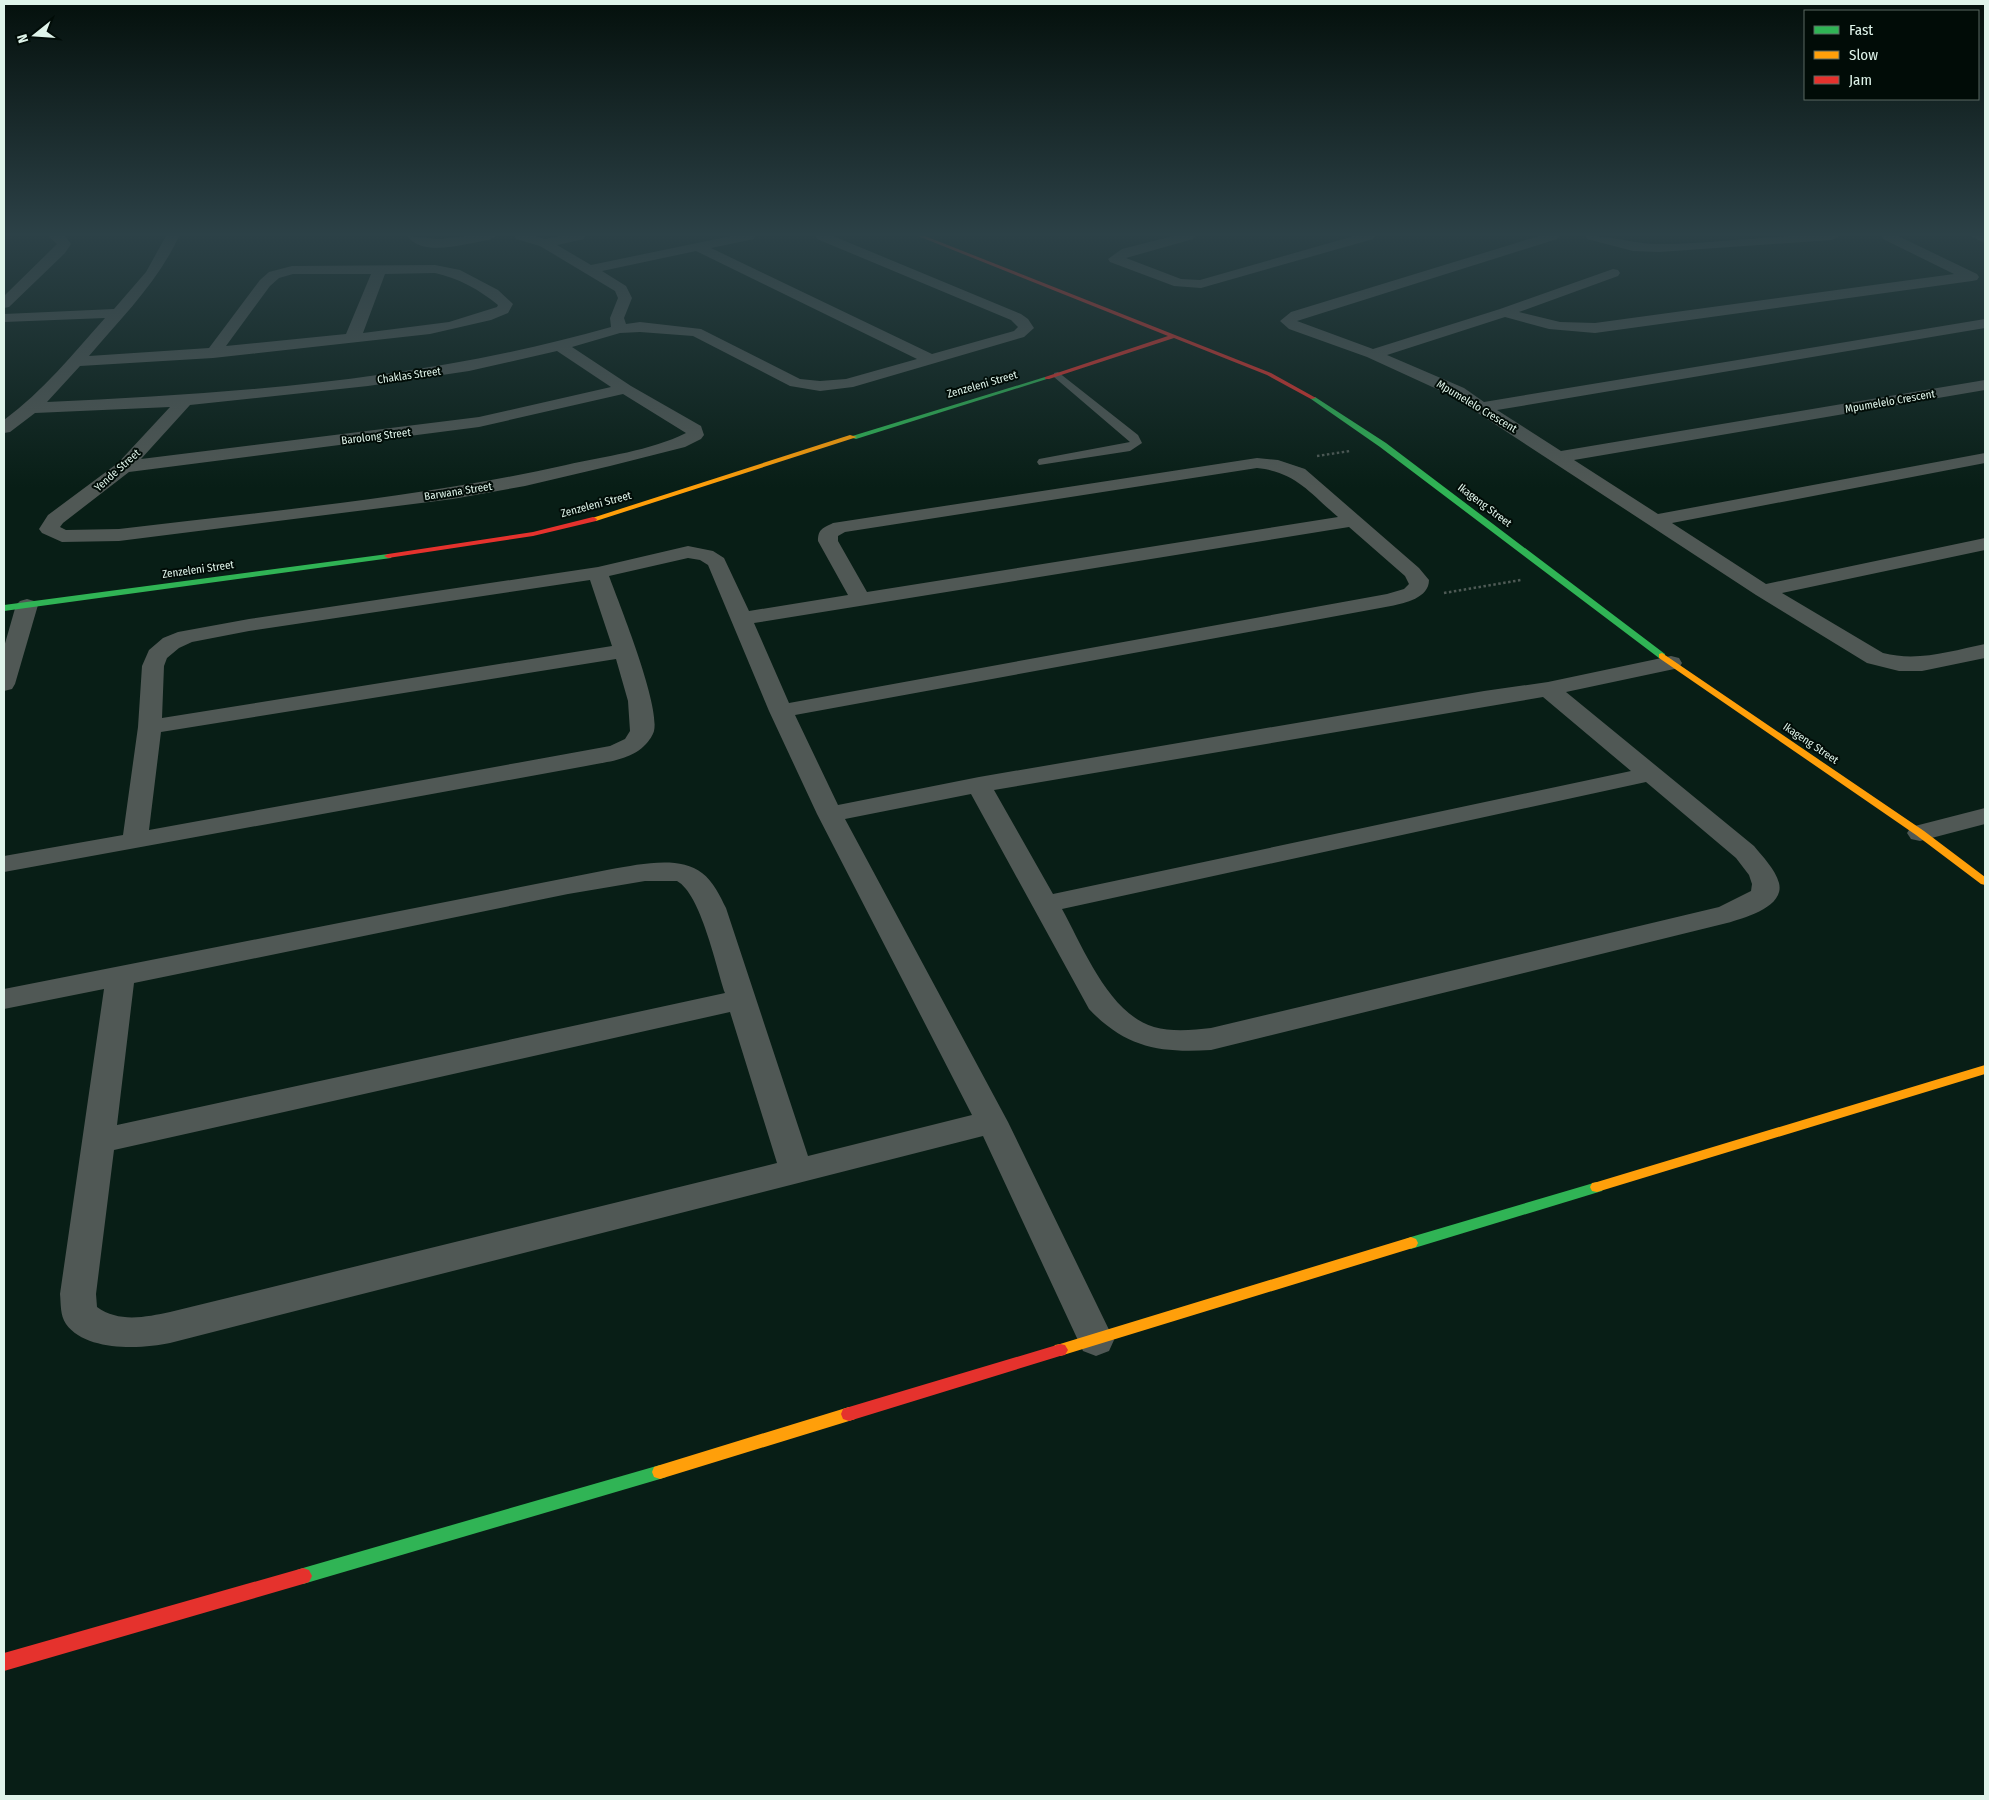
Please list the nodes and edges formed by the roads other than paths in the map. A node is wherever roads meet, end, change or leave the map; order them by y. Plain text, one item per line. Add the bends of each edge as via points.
1 (110, 320) edge
2 (237, 320) edge
3 (360, 320) edge
4 (471, 320) edge
5 (617, 320) edge
6 (849, 320) edge
7 (1019, 320) edge
8 (1134, 320) edge
9 (1288, 320) edge
10 (1479, 320) edge
11 (1529, 320) edge
12 (1653, 320) edge
13 (1985, 323) edge
14 (618, 329) junction
15 (1175, 336) junction
16 (352, 338) junction
17 (560, 346) junction
18 (213, 353) junction
19 (1373, 354) junction
20 (932, 360) junction
21 (76, 361) junction
22 (1058, 374) junction
23 (1985, 385) edge
24 (625, 389) junction
25 (185, 401) junction
26 (1482, 406) junction
27 (31, 408) junction
28 (4, 428) edge
29 (1559, 457) junction
30 (1985, 458) edge
31 (1043, 462) dead end
32 (124, 467) junction
33 (1656, 520) junction
34 (1351, 521) junction
35 (54, 533) joint
36 (1985, 544) edge
37 (598, 573) junction
38 (1763, 591) junction
39 (861, 600) junction
40 (27, 605) junction
41 (4, 608) edge
42 (740, 619) junction
43 (624, 651) junction
44 (1985, 651) edge
45 (1671, 663) junction
46 (4, 684) edge
47 (1548, 688) junction
48 (781, 711) junction
49 (150, 727) junction
50 (1650, 774) junction
51 (979, 785) junction
52 (830, 814) junction
53 (1985, 816) edge
54 (1920, 833) junction
55 (135, 841) junction
56 (4, 864) edge
57 (1985, 882) edge
58 (1046, 904) junction
59 (120, 977) junction
60 (4, 998) edge
61 (740, 1000) junction
62 (1985, 1069) edge
63 (992, 1122) junction
64 (98, 1141) junction
65 (796, 1170) junction
66 (1096, 1340) junction
67 (4, 1662) edge

1 - 21 street
2 - 18 street
3 - 16 street
4 - 16 street
5 - 14 street
6 - 20 street
7 - 20 street, Chaklas Street via 1025,326 1019,334
8 - 15 street, Ikageng Street
9 - 19 street, Mpumelelo Crescent via 1294,326
10 - 19 street
11 - 12 street via 1573,329
13 - 26 street
14 - 17 street, Chaklas Street
14 - 20 street, Chaklas Street via 670,328 696,332 782,376 807,385 847,384
15 - 22 street, Zenzeleni Street
15 - 45 street, Ikageng Street via 1298,388 1383,445
16 - 18 street
17 - 24 street, Barwana Street
17 - 25 street, Chaklas Street via 428,373
18 - 21 street
19 - 26 street, Mpumelelo Crescent
21 - 27 street
22 - 31 lane via 1136,443 1130,447
22 - 40 street, Zenzeleni Street via 616,513 533,534
23 - 29 street, Mpumelelo Crescent
24 - 32 street, Barolong Street via 479,422
24 - 35 street, Barwana Street via 695,430 695,435 604,462 453,492 119,535 77,537
25 - 27 street, Chaklas Street
25 - 32 street, Yende Street
26 - 29 street, Mpumelelo Crescent
27 - 28 street
29 - 33 street, Mpumelelo Crescent
30 - 33 street
32 - 35 street, Yende Street via 55,519 49,529
33 - 38 street, Mpumelelo Crescent
34 - 39 street
34 - 39 street via 1299,473 1267,463 840,527 828,533 828,541
34 - 48 street via 1419,580 1415,590 1403,596
36 - 38 street
37 - 42 street via 675,554 706,555 722,568
37 - 43 street
37 - 49 street via 186,637 171,643 157,655 153,666
38 - 44 street, Mpumelelo Crescent via 1864,653 1890,663 1922,664
39 - 42 street
40 - 41 street, Zenzeleni Street
40 - 46 street
42 - 48 street
43 - 49 street
43 - 55 street via 643,719 642,732 629,746 620,750 586,759
45 - 47 street
45 - 54 street, Ikageng Street
47 - 50 street
47 - 51 street
48 - 52 street
49 - 55 street
50 - 58 street
50 - 58 street via 1745,852 1759,868 1767,889 1760,901 1728,914 1211,1039 1175,1042 1137,1033 1114,1019 1100,1002
51 - 52 street
51 - 58 street
52 - 63 street
53 - 54 street
54 - 57 street, Ikageng Street
55 - 56 street
59 - 60 street
59 - 61 street via 568,886 670,872 688,876 700,886 712,908
59 - 64 street
61 - 64 street
61 - 65 street
62 - 66 street
63 - 65 street
63 - 66 street
64 - 65 street via 78,1306 80,1315 101,1330 134,1333 261,1307
66 - 67 street via 547,1506

